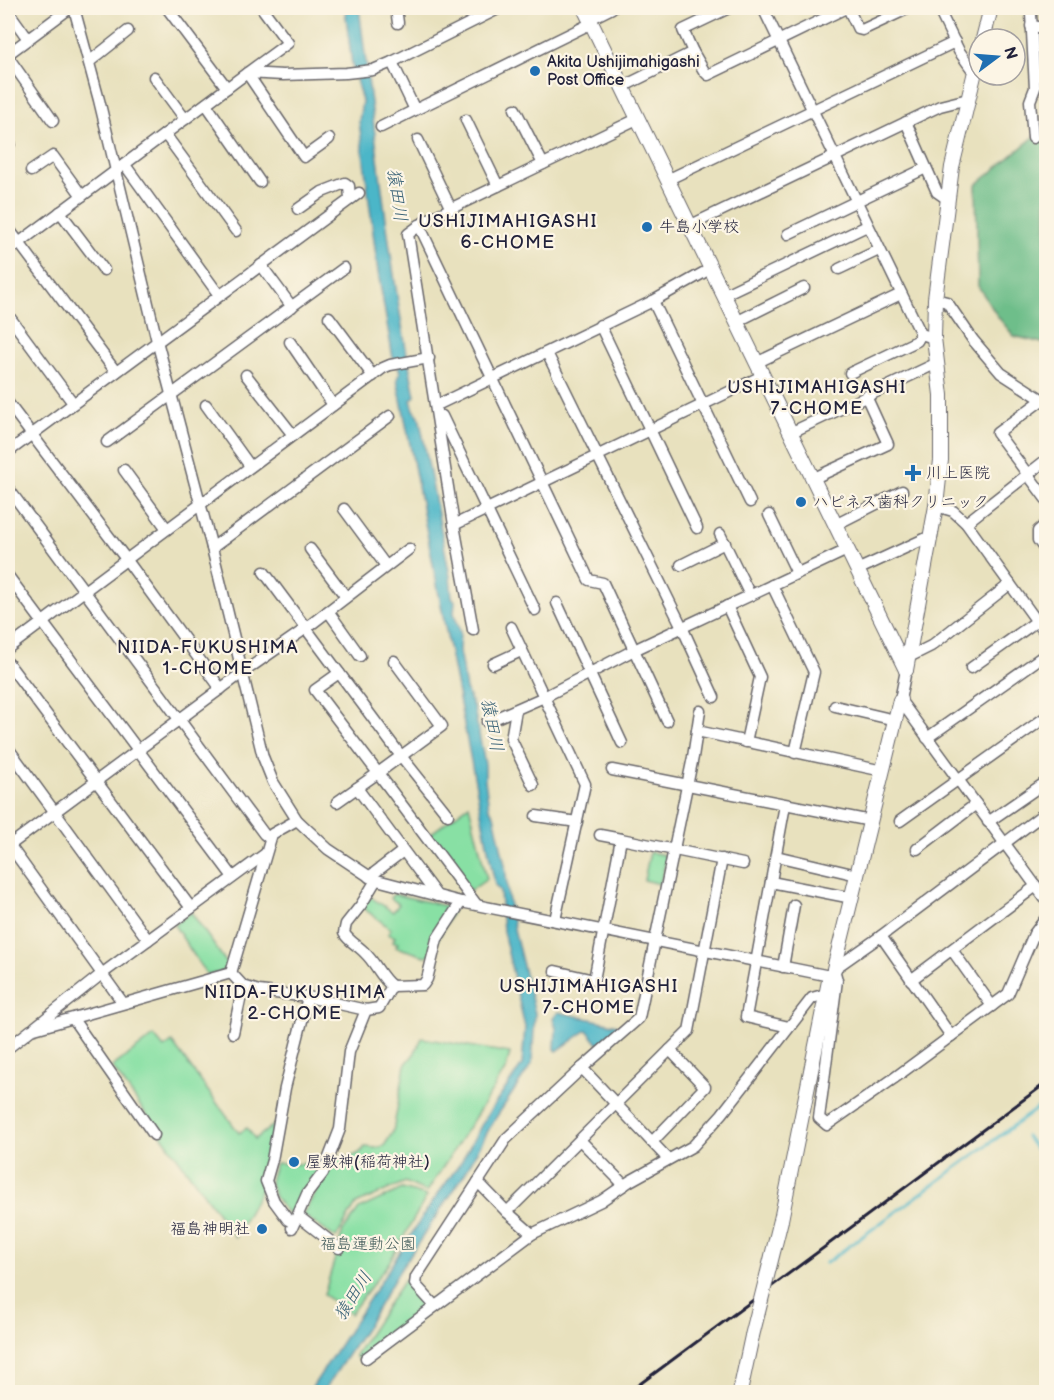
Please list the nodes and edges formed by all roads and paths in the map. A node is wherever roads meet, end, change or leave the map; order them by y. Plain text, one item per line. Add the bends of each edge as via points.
1 (72, 8) edge
2 (167, 8) edge
3 (262, 8) edge
4 (396, 8) edge
5 (500, 8) edge
6 (612, 8) edge
7 (729, 8) edge
8 (763, 8) edge
9 (847, 8) edge
10 (909, 8) edge
11 (938, 8) edge
12 (992, 8) edge
13 (1027, 8) edge
14 (8, 11) edge
15 (589, 17) edge
16 (398, 23) dead end
17 (1031, 26) junction
18 (986, 27) edge
19 (1047, 28) edge
20 (128, 31) dead end
21 (28, 39) junction
22 (778, 40) junction
23 (955, 42) junction
24 (693, 52) junction
25 (8, 55) edge
26 (967, 61) edge
27 (89, 62) junction
28 (392, 62) junction
29 (247, 73) junction
30 (154, 77) dead end
31 (622, 87) junction
32 (971, 87) edge
33 (227, 88) junction
34 (1035, 88) junction
35 (1047, 89) edge
36 (968, 99) junction
37 (206, 104) junction
38 (515, 109) dead end
39 (415, 110) junction
40 (812, 110) junction
41 (185, 119) junction
42 (637, 119) junction
43 (466, 120) dead end
44 (53, 121) dead end
45 (906, 122) junction
46 (381, 127) dead end
47 (165, 134) junction
48 (1033, 138) dead end
49 (329, 139) dead end
50 (418, 140) dead end
51 (833, 156) junction
52 (543, 164) junction
53 (121, 167) junction
54 (926, 168) junction
55 (31, 171) dead end
56 (667, 180) junction
57 (260, 182) dead end
58 (498, 186) junction
59 (82, 196) junction
60 (947, 199) junction
61 (855, 202) junction
62 (298, 209) dead end
63 (451, 209) junction
64 (60, 212) junction
65 (419, 225) junction
66 (689, 226) junction
67 (867, 226) junction
68 (8, 228) edge
69 (236, 231) dead end
70 (788, 234) dead end
71 (18, 243) junction
72 (879, 250) junction
73 (8, 251) edge
74 (261, 265) junction
75 (344, 268) dead end
76 (711, 269) junction
77 (840, 269) dead end
78 (104, 270) dead end
79 (804, 288) dead end
80 (901, 294) junction
81 (219, 295) junction
82 (723, 295) junction
83 (935, 299) junction
84 (653, 301) junction
85 (292, 307) junction
86 (8, 315) edge
87 (329, 317) dead end
88 (736, 322) junction
89 (600, 326) junction
90 (927, 336) junction
91 (157, 341) junction
92 (290, 342) dead end
93 (547, 353) junction
94 (429, 358) junction
95 (937, 363) junction
96 (759, 370) junction
97 (116, 372) junction
98 (850, 373) dead end
99 (246, 375) dead end
100 (373, 376) junction
101 (492, 379) junction
102 (171, 394) junction
103 (866, 396) junction
104 (1044, 401) edge
105 (8, 403) edge
106 (73, 403) junction
107 (206, 405) dead end
108 (333, 405) junction
109 (437, 405) junction
110 (703, 405) junction
111 (390, 416) dead end
112 (651, 430) junction
113 (790, 433) junction
114 (31, 434) junction
115 (293, 435) junction
116 (107, 442) dead end
117 (8, 452) edge
118 (597, 455) junction
119 (1047, 460) edge
120 (250, 466) junction
121 (124, 470) dead end
122 (1027, 475) junction
123 (812, 478) junction
124 (543, 482) junction
125 (8, 488) edge
126 (902, 491) dead end
127 (1047, 499) edge
128 (750, 502) dead end
129 (200, 504) junction
130 (936, 506) junction
131 (344, 509) dead end
132 (488, 509) junction
133 (769, 515) dead end
134 (966, 523) junction
135 (1047, 524) edge
136 (454, 525) junction
137 (835, 525) junction
138 (697, 528) dead end
139 (166, 529) junction
140 (931, 536) junction
141 (212, 548) junction
142 (310, 549) dead end
143 (409, 549) dead end
144 (847, 550) junction
145 (1047, 551) edge
146 (126, 559) junction
147 (681, 565) dead end
148 (386, 566) junction
149 (857, 570) junction
150 (264, 572) dead end
151 (797, 573) junction
152 (8, 576) edge
153 (1010, 584) junction
154 (772, 585) junction
155 (85, 591) junction
156 (750, 595) junction
157 (346, 597) junction
158 (557, 603) dead end
159 (727, 606) junction
160 (535, 610) dead end
161 (328, 611) junction
162 (42, 622) junction
163 (511, 627) dead end
164 (682, 627) junction
165 (1043, 627) edge
166 (305, 629) junction
167 (473, 630) dead end
168 (8, 648) edge
169 (634, 650) junction
170 (522, 651) junction
171 (1047, 654) edge
172 (360, 656) dead end
173 (394, 661) dead end
174 (8, 663) edge
175 (493, 664) dead end
176 (907, 664) junction
177 (971, 668) dead end
178 (242, 673) junction
179 (339, 673) junction
180 (589, 674) junction
181 (221, 689) junction
182 (544, 697) junction
183 (714, 697) dead end
184 (900, 700) junction
185 (835, 706) dead end
186 (516, 710) junction
187 (700, 711) dead end
188 (1047, 717) edge
189 (179, 720) junction
190 (895, 720) junction
191 (667, 721) dead end
192 (486, 722) dead end
193 (697, 731) junction
194 (927, 738) junction
195 (746, 742) junction
196 (622, 743) dead end
197 (8, 748) edge
198 (138, 750) junction
199 (795, 753) junction
200 (401, 756) junction
201 (612, 770) dead end
202 (883, 771) junction
203 (378, 773) junction
204 (958, 780) junction
205 (97, 781) junction
206 (1047, 782) edge
207 (533, 785) dead end
208 (687, 785) junction
209 (357, 788) junction
210 (337, 802) dead end
211 (976, 804) junction
212 (785, 805) junction
213 (55, 812) junction
214 (1047, 812) edge
215 (448, 815) dead end
216 (536, 816) dead end
217 (297, 820) junction
218 (871, 821) junction
219 (900, 821) dead end
220 (577, 822) junction
221 (988, 822) junction
222 (600, 835) dead end
223 (270, 839) junction
224 (621, 839) junction
225 (1004, 843) junction
226 (9, 844) edge
227 (674, 849) junction
228 (917, 849) dead end
229 (403, 851) junction
230 (265, 854) junction
231 (776, 856) junction
232 (722, 859) junction
233 (743, 864) dead end
234 (857, 875) junction
235 (233, 877) junction
236 (372, 878) junction
237 (771, 882) junction
238 (1036, 886) junction
239 (437, 896) junction
240 (852, 898) junction
241 (1047, 900) edge
242 (461, 902) junction
243 (476, 904) junction
244 (794, 905) dead end
245 (191, 908) junction
246 (1047, 918) edge
247 (555, 920) junction
248 (603, 930) junction
249 (881, 936) junction
250 (655, 939) junction
251 (148, 940) junction
252 (952, 950) junction
253 (704, 952) junction
254 (755, 961) junction
255 (783, 967) junction
256 (555, 971) dead end
257 (103, 973) junction
258 (231, 973) junction
259 (832, 973) junction
260 (911, 980) junction
261 (243, 986) junction
262 (392, 986) junction
263 (826, 994) junction
264 (308, 997) junction
265 (123, 1003) junction
266 (992, 1006) junction
267 (366, 1010) junction
268 (73, 1019) junction
269 (789, 1028) junction
270 (31, 1030) junction
271 (233, 1033) dead end
272 (951, 1036) junction
273 (8, 1048) edge
274 (670, 1050) junction
275 (582, 1068) junction
276 (616, 1104) junction
277 (154, 1135) dead end
278 (580, 1140) junction
279 (652, 1142) junction
280 (668, 1159) junction
281 (478, 1182) junction
282 (624, 1185) junction
283 (507, 1212) junction
284 (295, 1222) junction
285 (532, 1234) junction
286 (339, 1248) dead end
287 (435, 1306) junction
288 (366, 1358) dead end
289 (740, 1392) edge

1 - 21 street
1 - 27 street
2 - 33 street
3 - 29 street via 288,43
4 - 16 street
5 - 28 street
6 - 15 street
7 - 24 street via 683,30
8 - 22 street
9 - 10 street via 862,30
9 - 22 street
11 - 23 street
12 - 18 street
13 - 17 street
14 - 21 street
15 - 31 street
15 - 39 street
17 - 19 street
17 - 34 street
20 - 27 street
21 - 25 street
22 - 24 street via 708,75
22 - 40 street
23 - 26 street
23 - 40 street
24 - 31 street
25 - 44 street
27 - 53 street
28 - 29 street via 373,70 346,73
28 - 39 street
29 - 33 street
29 - 49 street via 304,157
30 - 41 street
31 - 42 street
32 - 36 street
33 - 37 street
34 - 35 street
34 - 48 street via 1030,101
36 - 45 street via 940,106
36 - 60 street
37 - 41 street
37 - 57 street
38 - 52 street
39 - 46 street
40 - 51 street
40 - 56 street
41 - 47 street
42 - 52 street
42 - 56 street
43 - 58 street
45 - 51 street
45 - 54 street
47 - 53 street
47 - 69 street
50 - 63 street
51 - 61 street
51 - 66 street
52 - 58 street
53 - 59 street
53 - 81 street
53 - 91 street
54 - 60 street via 938,192
54 - 61 street
55 - 59 street via 53,156
56 - 66 street
58 - 63 street
59 - 64 street
60 - 83 street
61 - 67 street
61 - 70 street
62 - 74 street via 322,192 345,183 355,196
63 - 65 street
64 - 71 street
64 - 78 street
65 - 94 street via 408,234
65 - 101 street
66 - 76 street
67 - 72 street
67 - 82 street
68 - 71 street
71 - 73 street
71 - 97 street
72 - 77 street
72 - 80 street
74 - 81 street
74 - 85 street
75 - 85 street
76 - 82 street
76 - 84 street
79 - 88 street
80 - 90 street
80 - 96 street
81 - 91 street
82 - 88 street
83 - 90 street
83 - 104 street via 946,302 1001,374
84 - 89 street
84 - 110 street
85 - 102 street
86 - 106 street
87 - 100 street
88 - 96 street
89 - 93 street
89 - 112 street
90 - 95 street
90 - 98 street
91 - 97 street
91 - 102 street
92 - 108 street
93 - 101 street
93 - 118 street
94 - 100 street via 390,365
94 - 109 street
95 - 103 street
95 - 130 street via 941,460
96 - 110 street
96 - 113 street
97 - 106 street
99 - 115 street
100 - 108 street
101 - 109 street
101 - 124 street
102 - 116 street
102 - 129 street
103 - 113 street
103 - 123 street via 888,444
104 - 122 street via 997,433
105 - 114 street
106 - 114 street
107 - 120 street
108 - 115 street
109 - 132 street
109 - 136 street
110 - 112 street
110 - 128 street
111 - 141 street
112 - 118 street
112 - 138 street
113 - 123 street
114 - 117 street
114 - 146 street
115 - 120 street
118 - 124 street
118 - 164 street
119 - 122 street
120 - 129 street
121 - 139 street
122 - 127 street
122 - 134 street
123 - 137 street
124 - 132 street
124 - 169 street via 589,580 603,583
125 - 155 street
126 - 137 street
129 - 139 street
129 - 141 street
130 - 134 street via 953,511
130 - 140 street
131 - 148 street
132 - 136 street
132 - 160 street
133 - 151 street
134 - 153 street
135 - 145 street via 1038,531 1038,540
136 - 167 street
137 - 144 street
139 - 146 street
140 - 149 street
140 - 176 street
141 - 178 street
142 - 157 street
143 - 148 street
144 - 149 street
144 - 151 street
146 - 155 street
146 - 181 street
147 - 156 street via 722,539
148 - 157 street
149 - 176 street
150 - 166 street
151 - 154 street
152 - 162 street
153 - 165 street
153 - 176 street
154 - 156 street
154 - 199 street via 814,672
155 - 162 street
155 - 189 street
156 - 159 street
157 - 161 street
158 - 180 street
159 - 164 street
159 - 195 street via 760,677
161 - 166 street
161 - 172 street
162 - 168 street
162 - 198 street
163 - 170 street
164 - 169 street
164 - 183 street
165 - 177 street
166 - 178 street
166 - 179 street
169 - 180 street
169 - 191 street
170 - 175 street
170 - 182 street
171 - 194 street
173 - 200 street via 442,726
174 - 205 street
176 - 184 street
178 - 181 street
178 - 217 street via 263,757 273,782
179 - 200 street
179 - 203 street via 315,690
180 - 182 street
180 - 196 street
181 - 189 street
182 - 186 street
182 - 220 street via 585,784
184 - 190 street
184 - 194 street
185 - 190 street
186 - 192 street
186 - 207 street via 511,739
187 - 193 street
188 - 204 street
189 - 198 street
189 - 223 street
190 - 202 street
193 - 195 street
193 - 208 street
194 - 204 street
195 - 199 street
197 - 213 street
198 - 205 street
198 - 235 street
199 - 202 street
200 - 203 street
200 - 215 street
201 - 208 street
202 - 218 street
203 - 209 street
203 - 243 street
204 - 211 street
204 - 219 street
205 - 213 street
205 - 245 street
206 - 221 street
208 - 212 street
208 - 227 street
209 - 210 street
209 - 229 street
211 - 221 street
211 - 228 street
212 - 218 street
212 - 231 street
213 - 226 street
213 - 251 street
214 - 225 street
216 - 220 street
217 - 223 street
217 - 236 street via 328,849
218 - 234 street
220 - 247 street
221 - 225 street
222 - 224 street
223 - 230 street
224 - 227 street
224 - 248 street
225 - 238 street
225 - 249 street
226 - 257 street
227 - 232 street
227 - 250 street
229 - 236 street
229 - 239 street
230 - 235 street
230 - 258 street
231 - 234 street
231 - 237 street
232 - 233 street
232 - 253 street
234 - 240 street
235 - 245 street
236 - 239 street
236 - 262 street via 362,905 346,924 344,933
237 - 240 street
237 - 254 street
238 - 241 street
238 - 252 street
239 - 242 street
240 - 259 street
242 - 243 street
242 - 262 street via 437,939 423,985
243 - 247 street
244 - 255 street
245 - 251 street
246 - 266 street via 1034,934 1008,994
247 - 248 street
248 - 250 street
248 - 256 street via 594,980
249 - 259 street
249 - 260 street
250 - 253 street
250 - 275 street via 639,1018
251 - 257 street
252 - 260 street
252 - 266 street
253 - 254 street
253 - 274 street via 689,1030
254 - 255 street
254 - 269 street via 746,1017
255 - 259 street
257 - 265 street
257 - 270 street
258 - 261 street
258 - 265 street
259 - 263 street
259 - 272 street via 837,980 819,1118 827,1125
260 - 272 street
261 - 264 street via 259,992
261 - 271 street
262 - 267 street via 379,1008
263 - 269 street via 812,998
263 - 289 street, bridge via 781,1220
264 - 267 street
264 - 284 street via 266,1181 274,1201 288,1220
265 - 268 street
266 - 272 street
267 - 284 street via 349,1052 340,1129 323,1173 307,1194
268 - 270 street
268 - 277 street
269 - 280 street via 706,1134
270 - 273 street
274 - 276 street
274 - 279 street via 705,1087
275 - 276 street
275 - 281 street via 506,1139
276 - 278 street
276 - 279 street
278 - 282 street
278 - 283 street
279 - 280 street
280 - 282 street
281 - 283 street
281 - 287 street via 416,1278 415,1284
282 - 285 street via 601,1201
283 - 285 street
284 - 286 street
285 - 287 street
287 - 288 street

